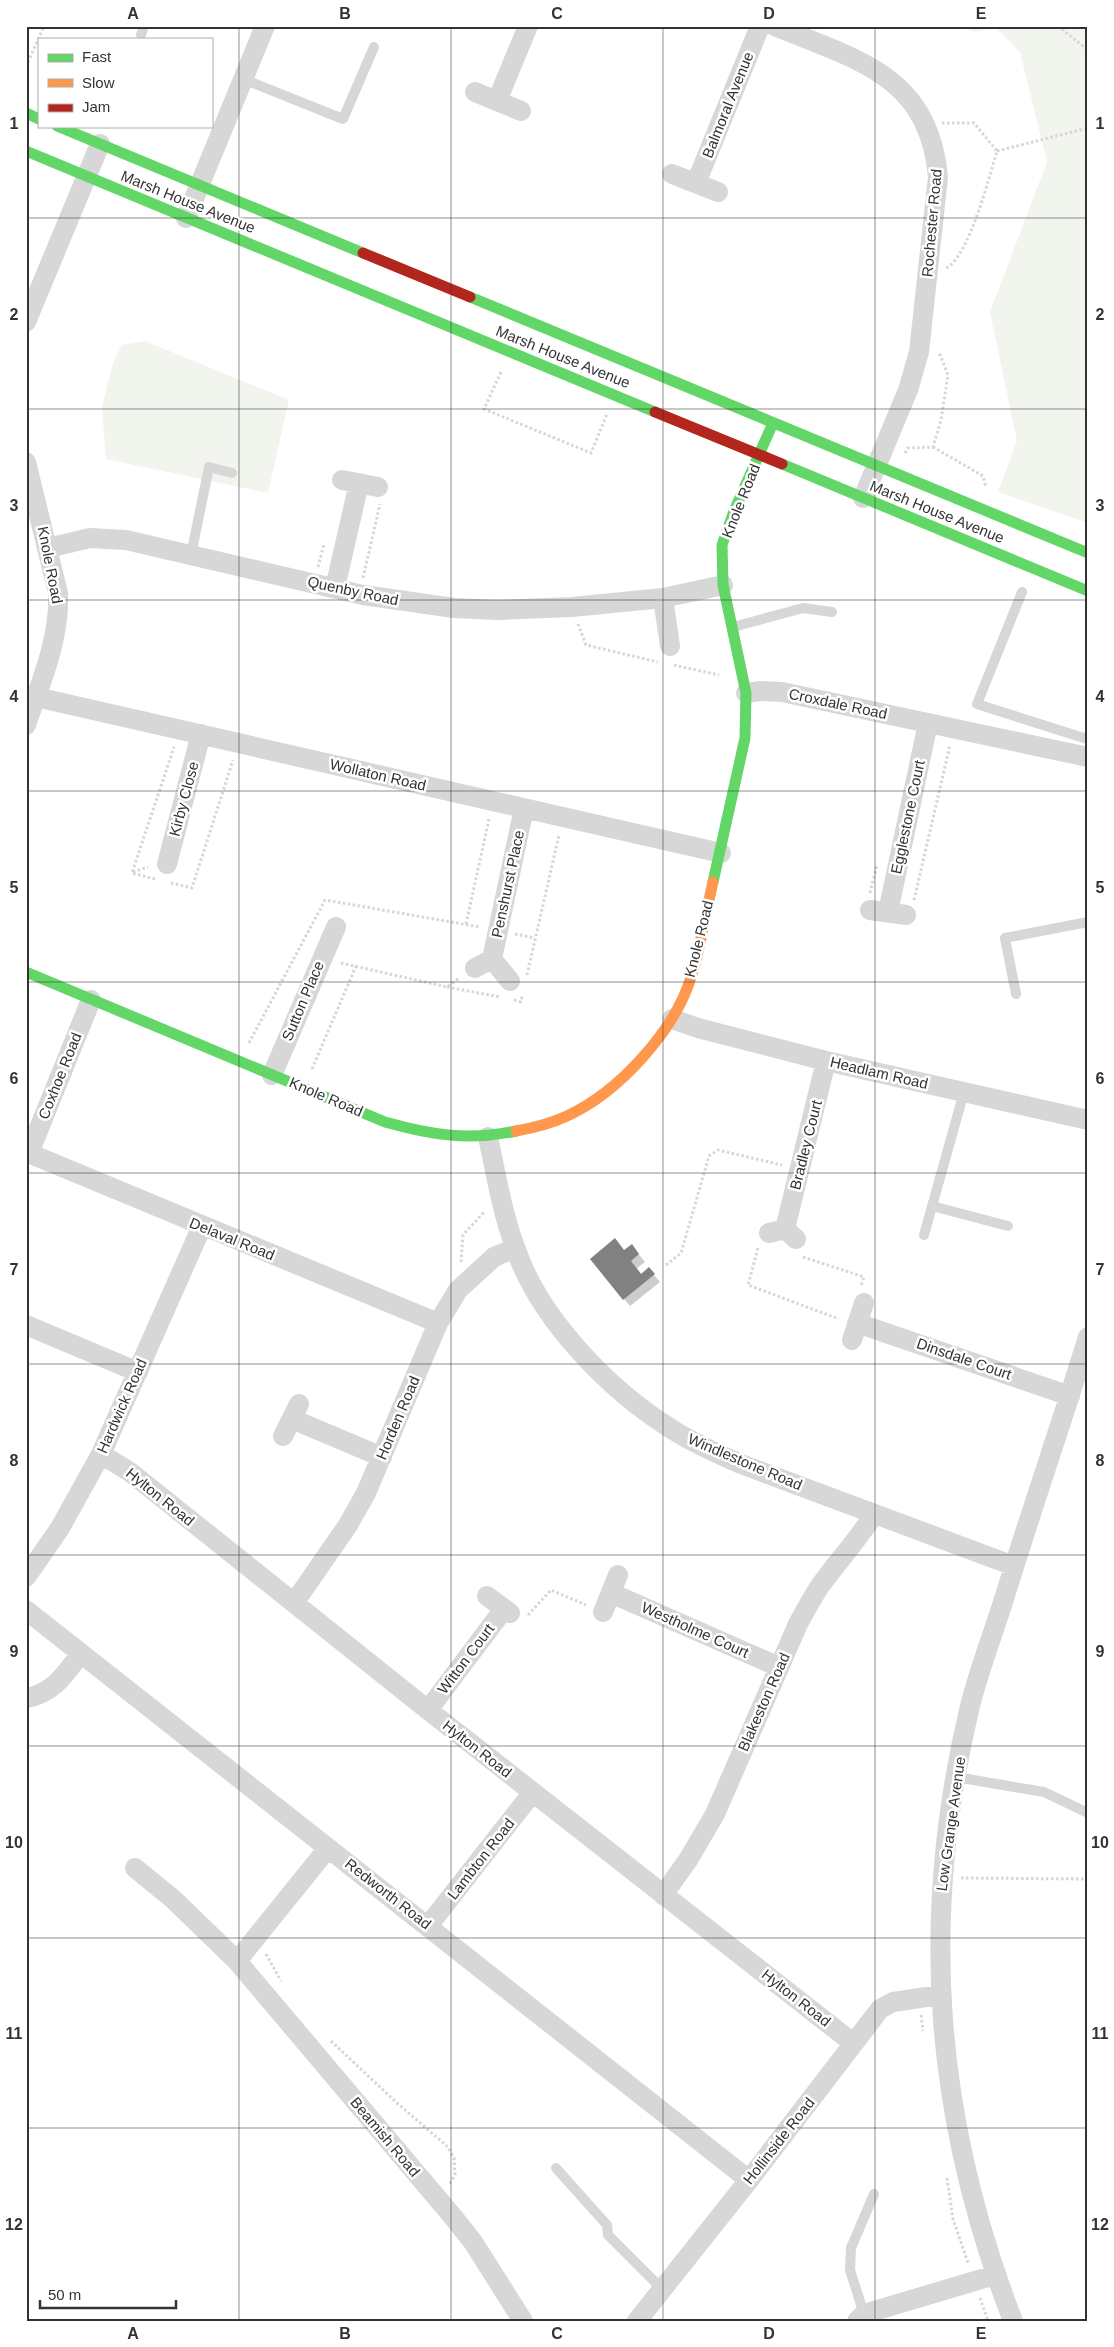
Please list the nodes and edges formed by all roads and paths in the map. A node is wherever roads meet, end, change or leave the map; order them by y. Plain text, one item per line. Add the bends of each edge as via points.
1 (44, 26) edge
2 (265, 26) edge
3 (528, 26) edge
4 (760, 26) edge
5 (775, 26) edge
6 (1058, 26) edge
7 (39, 38) edge
8 (38, 40) edge
9 (374, 47) dead end
10 (1088, 50) edge
11 (26, 67) edge
12 (243, 79) junction
13 (475, 92) dead end
14 (497, 101) junction
15 (521, 111) dead end
16 (26, 113) edge
17 (38, 118) edge
18 (927, 126) junction
19 (62, 128) edge
20 (1088, 128) edge
21 (100, 144) junction
22 (26, 151) edge
23 (997, 151) junction
24 (672, 174) dead end
25 (86, 176) junction
26 (696, 183) junction
27 (200, 186) junction
28 (718, 192) dead end
29 (186, 218) junction
30 (928, 268) junction
31 (26, 322) edge
32 (921, 332) junction
33 (510, 352) junction
34 (615, 395) junction
35 (773, 423) junction
36 (933, 447) junction
37 (760, 455) junction
38 (880, 458) junction
39 (26, 462) edge
40 (232, 473) dead end
41 (360, 483) joint
42 (863, 498) junction
43 (982, 509) junction
44 (48, 548) junction
45 (1088, 553) edge
46 (191, 555) junction
47 (723, 584) junction
48 (335, 588) junction
49 (1088, 591) edge
50 (1022, 592) dead end
51 (360, 594) junction
52 (662, 598) junction
53 (572, 607) junction
54 (832, 612) dead end
55 (733, 627) junction
56 (666, 657) junction
57 (745, 687) junction
58 (36, 697) junction
59 (928, 723) junction
60 (26, 725) edge
61 (201, 734) junction
62 (1088, 736) edge
63 (1088, 757) edge
64 (494, 801) junction
65 (524, 808) junction
66 (563, 817) junction
67 (720, 853) junction
68 (166, 868) joint
69 (132, 873) dead end
70 (888, 912) dead end
71 (1088, 922) edge
72 (466, 924) junction
73 (336, 927) dead end
74 (498, 930) junction
75 (535, 938) junction
76 (321, 958) junction
77 (492, 959) junction
78 (356, 966) junction
79 (474, 968) joint
80 (26, 972) edge
81 (447, 987) junction
82 (515, 991) junction
83 (1016, 994) dead end
84 (91, 1000) junction
85 (672, 1019) junction
86 (826, 1060) junction
87 (240, 1061) junction
88 (272, 1075) junction
89 (303, 1088) junction
90 (964, 1092) junction
91 (1088, 1120) edge
92 (488, 1137) junction
93 (27, 1152) edge
94 (800, 1170) junction
95 (932, 1206) junction
96 (484, 1212) dead end
97 (202, 1226) junction
98 (1008, 1226) dead end
99 (783, 1234) junction
100 (924, 1235) dead end
101 (515, 1248) junction
102 (666, 1264) dead end
103 (462, 1285) junction
104 (864, 1303) joint
105 (438, 1323) junction
106 (26, 1325) edge
107 (855, 1329) junction
108 (1088, 1337) edge
109 (138, 1372) junction
110 (1070, 1396) junction
111 (291, 1420) dead end
112 (101, 1454) junction
113 (382, 1457) junction
114 (874, 1514) junction
115 (1014, 1566) junction
116 (26, 1577) edge
117 (487, 1596) dead end
118 (294, 1603) junction
119 (26, 1610) edge
120 (507, 1611) junction
121 (602, 1612) joint
122 (81, 1652) junction
123 (779, 1667) junction
124 (26, 1698) edge
125 (428, 1710) junction
126 (956, 1777) junction
127 (533, 1792) junction
128 (1088, 1813) edge
129 (328, 1848) junction
130 (131, 1865) dead end
131 (942, 1878) junction
132 (1088, 1879) edge
133 (663, 1895) junction
134 (428, 1926) junction
135 (252, 1942) junction
136 (237, 1961) junction
137 (285, 1989) dead end
138 (940, 1995) junction
139 (328, 2037) dead end
140 (853, 2043) junction
141 (556, 2168) dead end
142 (749, 2180) junction
143 (874, 2194) dead end
144 (437, 2198) junction
145 (995, 2275) junction
146 (662, 2289) junction
147 (861, 2317) edge
148 (523, 2321) edge
149 (637, 2321) edge
150 (1012, 2321) edge

1 - 7 path
2 - 12 street
3 - 14 street
4 - 26 street, Balmoral Avenue
5 - 18 street, Rochester Road via 869,65 892,80 912,99
6 - 10 path
8 - 11 path
9 - 12 lane via 343,118
12 - 27 street
13 - 14 street
14 - 15 street
16 - 17 street
18 - 23 path via 945,122 974,123
18 - 30 street, Rochester Road via 936,155 938,177
19 - 21 street, Marsh House Avenue
20 - 23 path
21 - 25 street
21 - 27 street, Marsh House Avenue
22 - 25 street, Marsh House Avenue
23 - 30 path via 972,230 952,265 942,270
24 - 26 street
25 - 29 street, Marsh House Avenue
25 - 31 street
26 - 28 street
27 - 29 street
27 - 35 street, Marsh House Avenue
29 - 33 street, Marsh House Avenue
30 - 32 street, Rochester Road
32 - 36 path via 934,339 948,375
32 - 38 street, Rochester Road via 908,390
33 - 34 street, Marsh House Avenue
33 - 34 path via 484,409 591,453
34 - 37 street, Marsh House Avenue
35 - 37 street, Knole Road
35 - 38 street, Marsh House Avenue
36 - 38 path via 908,448 902,458
36 - 43 path via 983,476 986,487
37 - 42 street, Marsh House Avenue
37 - 47 street, Knole Road via 726,531 721,561
38 - 42 street, Rochester Road
38 - 43 street, Marsh House Avenue
39 - 44 street, Knole Road
40 - 46 lane via 209,467
41 - 48 street
41 - 51 path via 382,493
42 - 49 street, Marsh House Avenue
43 - 45 street, Marsh House Avenue
44 - 46 street, Quenby Road via 90,538 112,539
44 - 58 street, Knole Road via 58,593 59,615
46 - 48 street, Quenby Road
47 - 52 street, Quenby Road
47 - 55 street, Knole Road
48 - 51 street, Quenby Road
50 - 62 lane via 976,704 1087,739
51 - 53 street, Quenby Road via 454,608
52 - 53 street, Quenby Road
52 - 56 street
53 - 56 path via 586,645
54 - 55 lane via 803,608
55 - 57 street, Knole Road
56 - 57 path
57 - 59 street, Croxdale Road
57 - 67 street, Knole Road via 746,738
58 - 60 street, Knole Road
58 - 61 street, Wollaton Road
59 - 63 street, Croxdale Road
59 - 70 street, Egglestone Court
61 - 64 street, Wollaton Road
61 - 68 street, Kirby Close
64 - 65 street, Wollaton Road
64 - 72 path
65 - 66 street, Wollaton Road
65 - 74 street, Penshurst Place
66 - 67 street, Wollaton Road
66 - 75 path
67 - 85 street, Knole Road via 692,976
68 - 69 path
71 - 83 lane via 1005,938
72 - 74 path
72 - 87 path via 325,900
73 - 76 street, Sutton Place
74 - 75 path
74 - 77 street, Penshurst Place
75 - 82 path
76 - 78 path
76 - 88 street, Sutton Place
77 - 79 street, Penshurst Place
77 - 82 street, Penshurst Place
78 - 81 path
78 - 89 path
79 - 81 path
80 - 84 street, Knole Road
81 - 82 path
84 - 87 street, Knole Road
84 - 93 street, Coxhoe Road
85 - 86 street, Headlam Road
85 - 92 street, Knole Road via 654,1046 634,1067 590,1102 568,1116 542,1126
86 - 90 street, Headlam Road
86 - 94 street, Bradley Court
87 - 88 street, Knole Road
88 - 89 street, Knole Road
89 - 92 street, Knole Road via 385,1122 425,1133
90 - 91 street, Headlam Road
90 - 95 lane
92 - 101 street, Windlestone Road
93 - 97 street, Delaval Road
94 - 99 street, Bradley Court
94 - 102 path via 718,1150 708,1156 681,1253
95 - 98 lane
95 - 100 lane
96 - 103 path via 463,1235
97 - 105 street, Delaval Road
97 - 109 street, Hardwick Road
99 - 104 path via 803,1257 864,1277 858,1299
99 - 107 path via 763,1231 748,1285
101 - 103 street, Horden Road via 494,1257
101 - 114 street, Windlestone Road via 540,1301 613,1383 642,1408 706,1448
103 - 105 street, Horden Road
104 - 107 street
105 - 113 street, Horden Road
106 - 109 street
107 - 110 street, Dinsdale Court
108 - 110 street, Low Grange Avenue
109 - 112 street, Hardwick Road
110 - 115 street, Low Grange Avenue
111 - 113 street
112 - 116 street, Hardwick Road via 60,1528
112 - 118 street, Hylton Road via 130,1472
113 - 118 street, Horden Road via 348,1524
114 - 115 street, Windlestone Road
114 - 123 street, Blakeston Road via 820,1587 798,1624
115 - 126 street, Low Grange Avenue via 971,1704
117 - 120 street, Witton Court
118 - 125 street, Hylton Road
119 - 122 street, Redworth Road
120 - 121 path via 522,1620 551,1590
120 - 125 street, Witton Court
121 - 123 street, Westholme Court via 615,1584
122 - 124 street via 50,1690
122 - 129 street, Redworth Road
123 - 133 street, Blakeston Road via 715,1814
125 - 127 street, Hylton Road
126 - 128 lane via 1044,1792
126 - 131 street, Low Grange Avenue
127 - 133 street, Hylton Road
127 - 134 street, Lambton Road
129 - 134 street, Redworth Road
129 - 135 street
130 - 136 street, Beamish Road via 173,1899
131 - 132 path
131 - 138 street, Low Grange Avenue
133 - 140 street, Hylton Road
134 - 142 street, Redworth Road
135 - 136 street
135 - 137 path via 264,1950
136 - 144 street, Beamish Road
138 - 140 street, Hollinside Road via 893,2002 880,2008
138 - 145 street, Low Grange Avenue via 948,2080 972,2197
139 - 144 path via 448,2147 454,2158 456,2175 447,2190
140 - 142 street, Hollinside Road
141 - 146 lane via 607,2225 608,2235
142 - 146 street, Hollinside Road
143 - 147 lane via 851,2248 850,2270
144 - 148 street, Beamish Road via 473,2242
145 - 147 street
145 - 150 street, Low Grange Avenue
146 - 149 street, Hollinside Road

